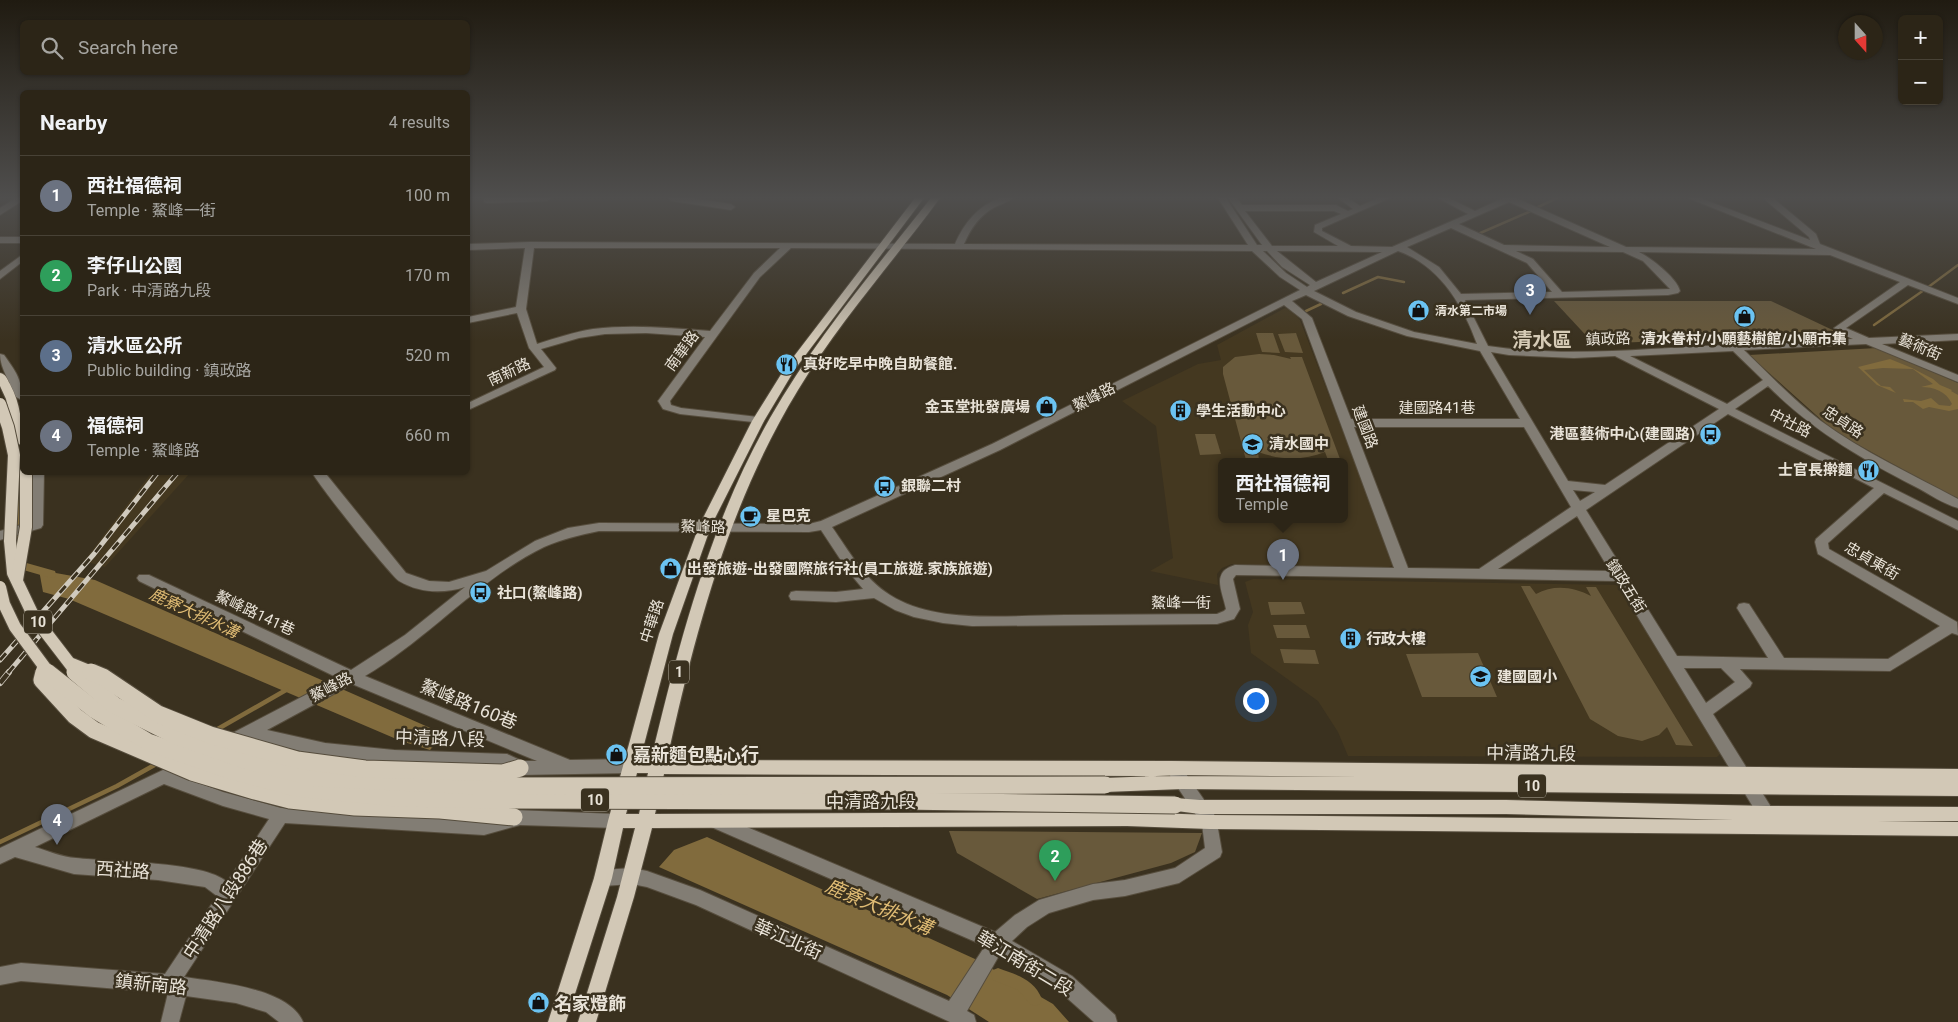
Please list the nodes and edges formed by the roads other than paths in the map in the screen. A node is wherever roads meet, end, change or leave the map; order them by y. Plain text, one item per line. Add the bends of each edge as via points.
1 (530, 245) edge
2 (789, 245) edge
3 (509, 246) edge
4 (854, 246) edge
5 (883, 246) junction
6 (898, 246) junction
7 (1253, 246) edge
8 (1344, 246) edge
9 (1402, 246) edge
10 (1495, 246) edge
11 (1615, 246) edge
12 (1816, 246) edge
13 (470, 247) edge
14 (958, 247) joint
15 (1267, 248) junction
16 (1397, 248) junction
17 (1500, 248) junction
18 (1255, 249) junction
19 (1350, 249) junction
20 (1622, 249) junction
21 (1831, 252) junction
22 (20, 260) edge
23 (1371, 260) junction
24 (0, 276) edge
25 (1906, 282) junction
26 (1312, 288) junction
27 (1559, 294) junction
28 (1457, 297) junction
29 (1285, 301) junction
30 (1958, 301) edge
31 (521, 309) junction
32 (470, 320) edge
33 (1958, 331) edge
34 (713, 334) junction
35 (1851, 335) junction
36 (1958, 337) edge
37 (1869, 341) junction
38 (1483, 345) junction
39 (1733, 345) junction
40 (1609, 347) junction
41 (534, 348) junction
42 (1619, 353) junction
43 (0, 357) edge
44 (0, 376) edge
45 (1958, 380) edge
46 (1769, 381) junction
47 (20, 392) edge
48 (0, 404) edge
49 (470, 406) edge
50 (1728, 409) junction
51 (758, 420) junction
52 (1346, 423) junction
53 (1527, 423) junction
54 (20, 433) edge
55 (26, 475) edge
56 (38, 475) edge
57 (321, 475) edge
58 (1564, 485) junction
59 (1882, 488) junction
60 (1606, 489) junction
61 (1958, 504) edge
62 (1578, 507) junction
63 (824, 525) junction
64 (705, 526) junction
65 (1958, 526) edge
66 (725, 527) junction
67 (0, 536) edge
68 (1403, 573) junction
69 (492, 574) junction
70 (1481, 574) junction
71 (1620, 576) junction
72 (144, 578) dead end
73 (17, 580) junction
74 (0, 587) edge
75 (877, 593) junction
76 (796, 596) dead end
77 (1744, 608) dead end
78 (1955, 628) edge
79 (65, 660) junction
80 (1673, 662) junction
81 (1725, 663) junction
82 (1780, 664) junction
83 (45, 670) junction
84 (346, 679) junction
85 (1704, 712) junction
86 (248, 732) junction
87 (631, 766) junction
88 (656, 767) junction
89 (520, 768) junction
90 (572, 768) junction
91 (1177, 775) junction
92 (1958, 776) edge
93 (165, 778) junction
94 (1745, 782) junction
95 (1958, 789) edge
96 (1200, 808) junction
97 (1766, 812) junction
98 (1958, 814) edge
99 (281, 815) junction
100 (517, 817) junction
101 (1126, 819) junction
102 (616, 821) junction
103 (645, 821) junction
104 (715, 821) junction
105 (1210, 822) junction
106 (1775, 829) junction
107 (1958, 830) edge
108 (7, 853) edge
109 (632, 876) junction
110 (603, 878) junction
111 (228, 895) junction
112 (994, 948) junction
113 (0, 976) edge
114 (174, 985) junction
115 (960, 1013) edge
116 (170, 1022) edge
117 (294, 1022) edge
118 (557, 1022) edge
119 (587, 1022) edge
120 (1108, 1022) edge

1 - 31 street, 南新路
2 - 34 street, 南華路 via 758,275
3 - 13 street
4 - 5 street
5 - 6 street
5 - 51 main road, 中華路 / 1 via 790,368
6 - 14 street
6 - 66 main road, 1 via 810,362 775,419
7 - 18 street, 鎮政路
8 - 19 street
9 - 16 street, 鰲峰路
10 - 17 street
11 - 20 street
12 - 21 street
14 - 18 street
15 - 18 street
15 - 19 street
15 - 26 street, 鎮政路
16 - 19 street
16 - 23 street, 鰲峰路
16 - 28 street, 鎮政五街 via 1434,268 1446,279
17 - 20 street
17 - 27 street via 1530,261
18 - 26 street, 鎮政路 via 1270,265
19 - 23 street
20 - 21 street
20 - 27 street via 1648,260 1675,290
21 - 25 street
22 - 24 street
23 - 26 street, 鰲峰路
25 - 30 street
25 - 35 street via 1840,328
26 - 29 street, 鰲峰路
26 - 38 street, 鎮政路 via 1352,314 1428,339
27 - 28 street
28 - 38 street, 鎮政五街
29 - 52 street, 建國路 via 1307,318
29 - 63 street, 鰲峰路 via 996,447
31 - 32 street
31 - 41 street, 南新路
33 - 35 street, 鎮政路
34 - 41 street via 604,331
34 - 51 street, 南華路 via 664,401 667,407
35 - 37 street, 藝術街
35 - 39 street, 鎮政路
36 - 37 street, 鎮政路
37 - 39 street, 鎮政路
37 - 45 street, 藝術街
38 - 40 street, 鎮政路 via 1543,349
38 - 42 street, 鎮政路 via 1556,355
38 - 53 street, 鎮政五街
39 - 40 street, 鎮政路
39 - 42 street, 鎮政路
39 - 46 street, 忠貞路
40 - 42 street, 中社路
41 - 49 street, 南新路 via 551,368
42 - 50 street, 中社路
43 - 47 street
44 - 54 main road via 12,399
46 - 50 street
46 - 61 street, 忠貞路 via 1833,434
48 - 73 main road, 10, bridge via 14,455 10,540 12,573
50 - 59 street, 中社路
50 - 60 street
51 - 64 main road, 中華路 / 1
52 - 53 street, 建國路41巷
52 - 68 street, 建國路
53 - 58 street, 鎮政五街
55 - 73 main road, bridge via 25,534
56 - 67 street via 37,525
57 - 69 street via 401,576 429,586 449,587
58 - 60 street
58 - 62 street, 鎮政五街
59 - 65 street, 中社路
59 - 78 street, 忠貞東街 via 1820,545 1827,555
60 - 62 street
62 - 70 street
62 - 71 street, 鎮政五街
63 - 66 street, 鰲峰路 via 809,528
63 - 75 street, 鰲峰一街 via 864,582
64 - 66 street, 鰲峰路
64 - 69 street, 鰲峰路 via 583,528 547,541
64 - 87 main road, 中華路 / 1 via 666,634
66 - 88 main road, 1 via 682,658
68 - 70 street, 鰲峰一街
68 - 75 street, 鰲峰一街 via 1235,570 1228,573 1226,579 1233,609 1229,615 1217,619 972,621 910,611
69 - 84 street, 鰲峰路 via 385,657
70 - 71 street, 鰲峰一街
71 - 80 street, 鎮政五街
72 - 84 street, 鰲峰路141巷
73 - 79 main road, 10, bridge via 34,618
74 - 83 main road, 10, bridge via 15,627
75 - 76 street
77 - 82 street
78 - 82 street via 1890,665
79 - 89 main road, bridge via 103,677 158,714 210,735 297,760 365,770 503,773
79 - 91 main road, 中清路九段 / 10, bridge via 114,705 172,734 244,760 316,778 476,786 1106,786
80 - 81 street
80 - 85 street, 鎮政五街
81 - 82 street
81 - 85 street via 1745,683
83 - 96 main road, 中清路九段 / 10, bridge via 95,710 148,742 228,770 296,788 397,798 882,800 1176,804
83 - 100 main road, bridge via 42,680 75,716 94,730 192,772 290,800
84 - 86 street, 鰲峰路
84 - 90 street, 鰲峰路160巷
85 - 94 street, 鎮政五街
86 - 89 street, 中清路八段 via 325,750 394,757 507,761
86 - 93 street, 鰲峰路
87 - 88 main road, 中清路九段
87 - 90 street, 中清路八段
87 - 102 main road, 中華路 / 1
88 - 91 main road, 中清路九段 via 1104,769
88 - 103 main road, 1
89 - 90 street, 中清路八段
91 - 94 main road, 中清路九段 / 10
91 - 96 street
92 - 94 main road, 中清路九段
93 - 99 street
93 - 108 street, 鰲峰路
94 - 95 main road, 中清路九段 / 10
94 - 97 street, 鎮政五街
96 - 97 main road, 中清路九段 / 10 via 1506,807
96 - 101 main road, 中清路九段
96 - 105 street
97 - 98 main road, 中清路九段 / 10
97 - 106 street, 鎮政五街
99 - 100 street via 484,828
99 - 111 street, 中清路八段886巷
100 - 102 street
101 - 104 main road, 中清路九段
101 - 105 main road, 中清路九段
102 - 103 main road, 中清路九段
102 - 110 main road, 中華路 / 1
103 - 104 main road, 中清路九段
103 - 109 main road, 1
104 - 112 street, 華江南街二段
105 - 106 main road, 中清路九段
105 - 112 street via 1214,852 1179,875 1092,892 1045,906 1021,921
106 - 107 main road, 中清路九段
108 - 111 street, 西社路 via 74,866 206,879
109 - 110 street, 華江北街
109 - 115 street, 華江北街 via 647,878 700,898
109 - 119 main road, 1
110 - 118 main road, 中華路 / 1
111 - 114 street, 中清路八段886巷
112 - 115 street
112 - 120 street, 華江南街二段 via 1065,983
113 - 114 street, 鎮新南路 via 21,972
114 - 116 street
114 - 117 street, 鎮新南路 via 236,994 271,1004

